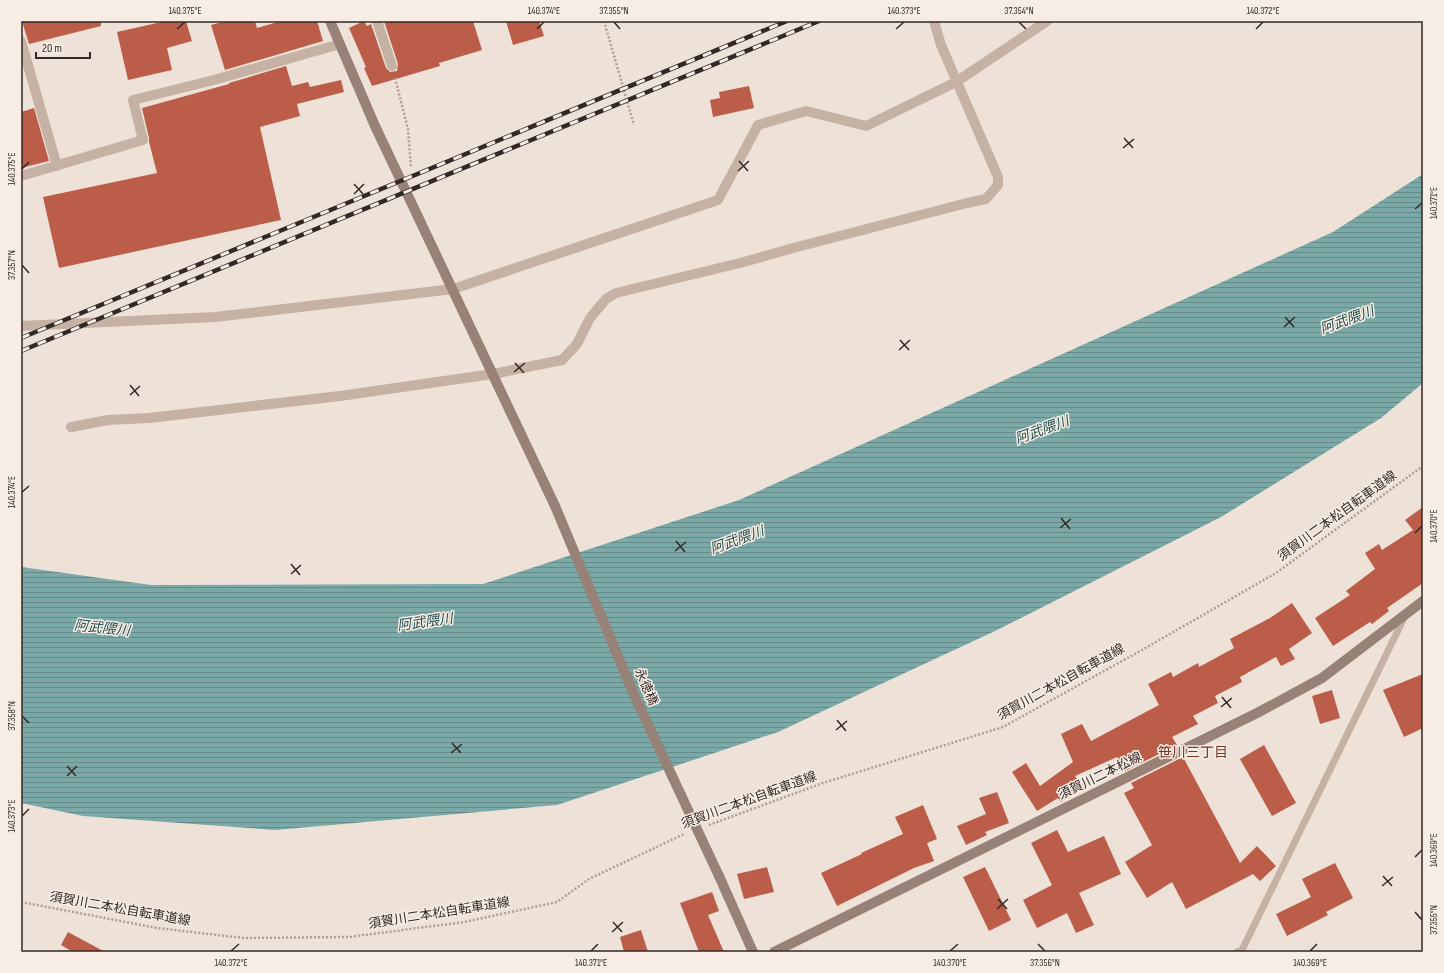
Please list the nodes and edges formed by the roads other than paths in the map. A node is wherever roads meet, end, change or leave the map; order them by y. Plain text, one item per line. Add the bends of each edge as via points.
1 (330, 21) edge
2 (377, 21) edge
3 (934, 21) edge
4 (1047, 21) edge
5 (21, 41) edge
6 (340, 44) junction
7 (392, 66) road end
8 (956, 82) junction
9 (57, 166) junction
10 (21, 176) edge
11 (453, 289) junction
12 (21, 326) edge
13 (493, 374) junction
14 (71, 427) dead end
15 (1423, 601) edge
16 (1405, 616) junction
17 (753, 952) edge
18 (774, 952) edge
19 (1237, 952) edge

1 - 6 street, 永徳橋
2 - 7 street
3 - 8 street
4 - 8 street
5 - 9 street
6 - 9 street via 133,100 143,140
6 - 11 street, 永徳橋 via 375,126
8 - 11 street via 866,126 806,111 758,125 718,200
8 - 13 street via 998,177 998,185 986,199 616,293 606,299 590,318 577,344 562,360
9 - 10 street
11 - 12 street via 215,317
11 - 13 street, 永徳橋
13 - 14 street via 340,396 149,418 108,420
13 - 17 street, 永徳橋, bridge via 555,506 635,696
15 - 16 street, 須賀川二本松線
16 - 18 street, 須賀川二本松線 via 1322,678 1301,690
16 - 19 lane via 1242,950

